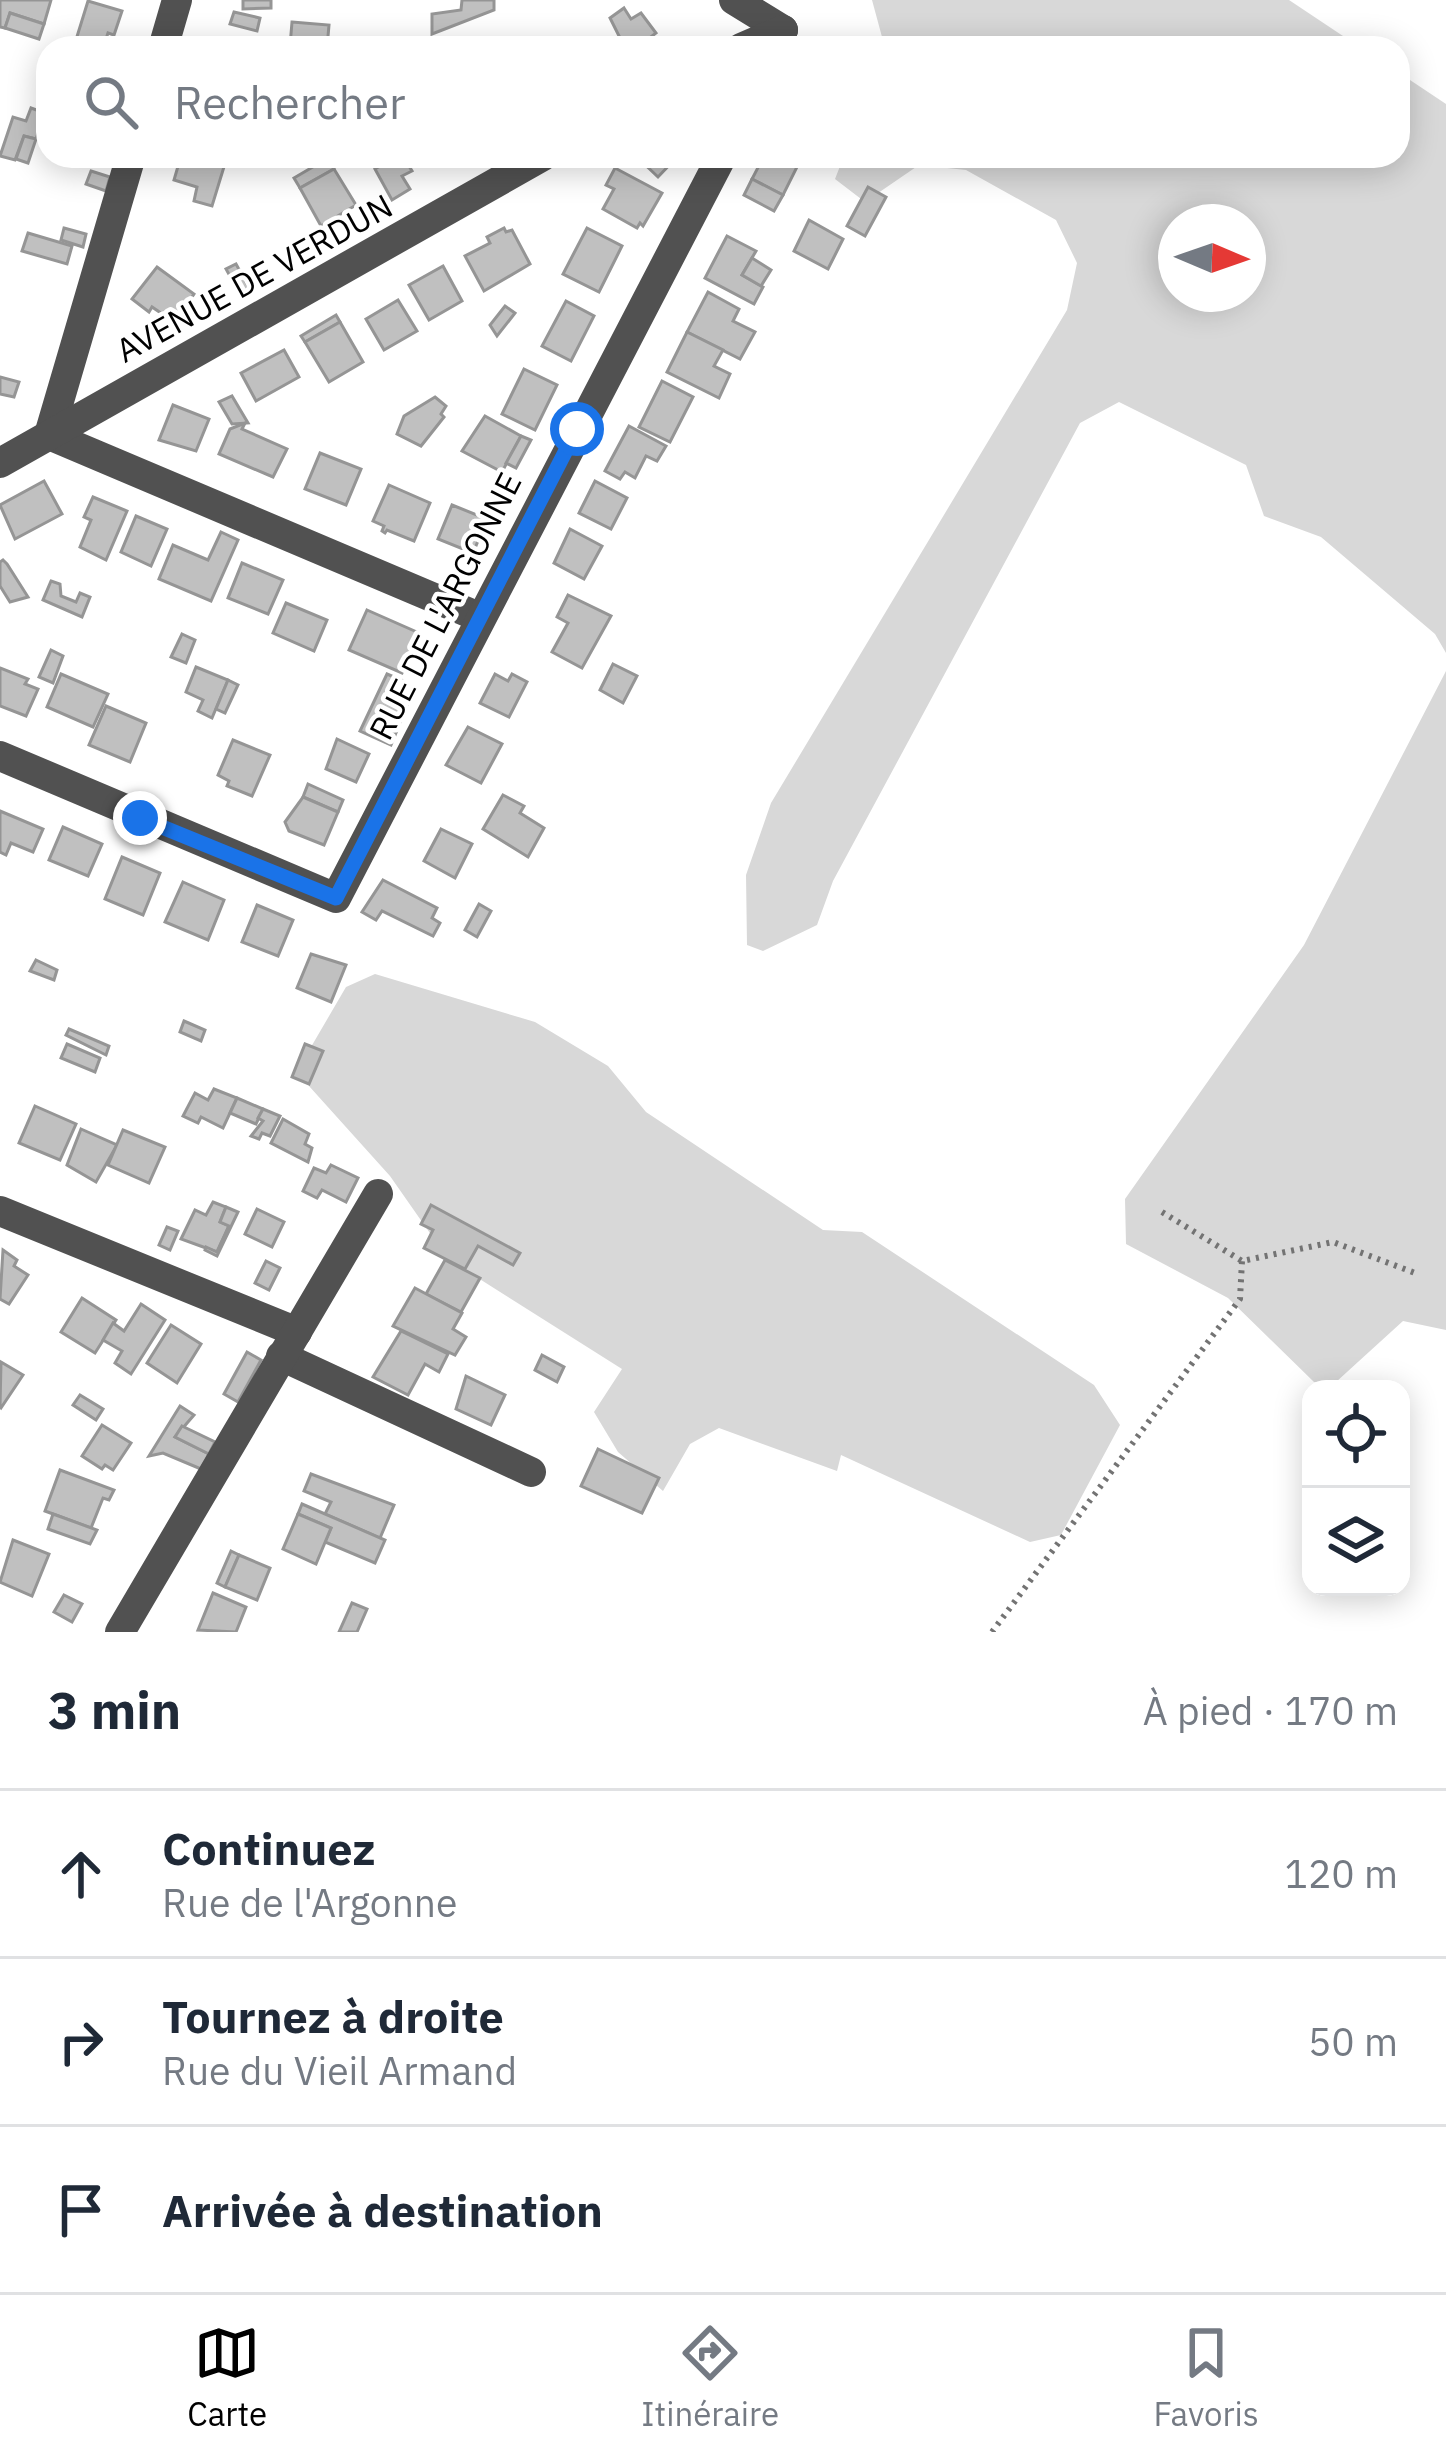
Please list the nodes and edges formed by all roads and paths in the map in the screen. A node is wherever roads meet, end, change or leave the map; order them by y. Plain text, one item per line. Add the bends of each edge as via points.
1 (177, 0) edge
2 (734, 0) edge
3 (166, 36) edge
4 (776, 36) edge
5 (127, 168) edge
6 (522, 168) edge
7 (716, 168) edge
8 (49, 435) junction
9 (0, 463) edge
10 (479, 617) junction
11 (0, 756) edge
12 (379, 1194) dead end
13 (0, 1210) edge
14 (1162, 1212) dead end
15 (1242, 1261) junction
16 (1414, 1273) dead end
17 (289, 1344) junction
18 (531, 1472) dead end
19 (120, 1632) edge
20 (992, 1632) edge

1 - 3 street
2 - 4 street
5 - 8 street
6 - 8 street, AVENUE DE VERDUN
7 - 10 street, RUE DE L'ARGONNE
8 - 9 street, AVENUE DE VERDUN
8 - 10 street
10 - 11 street, RUE DE L'ARGONNE via 336,898
12 - 17 street
13 - 17 street
14 - 15 path
15 - 16 path via 1334,1242
15 - 20 path via 1240,1299
17 - 18 street
17 - 19 street

